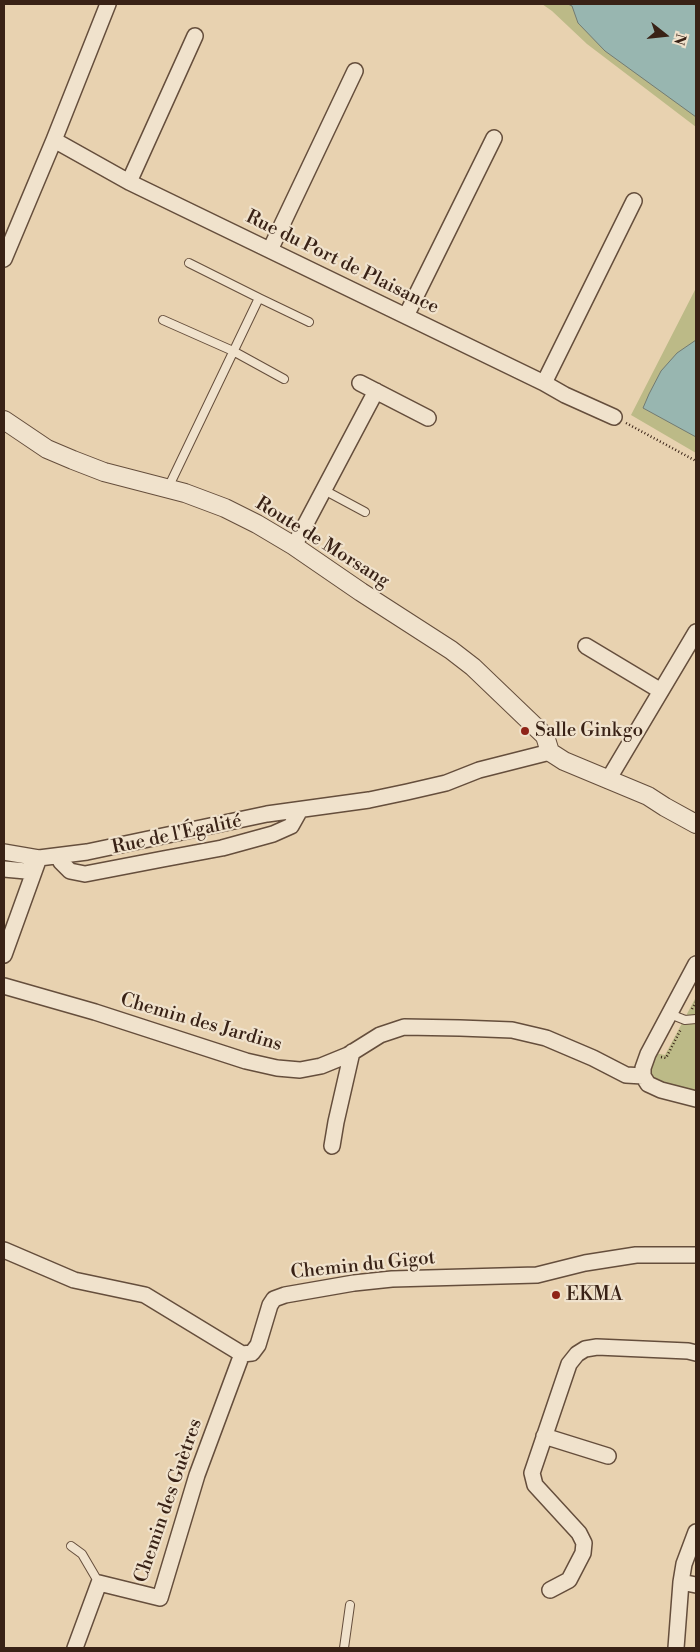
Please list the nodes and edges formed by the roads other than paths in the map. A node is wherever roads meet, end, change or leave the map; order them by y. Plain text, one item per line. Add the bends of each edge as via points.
1 (108, 4) edge
2 (195, 36) dead end
3 (355, 72) dead end
4 (494, 138) dead end
5 (54, 140) junction
6 (129, 182) junction
7 (634, 201) dead end
8 (270, 250) junction
9 (4, 259) edge
10 (189, 263) dead end
11 (259, 298) junction
12 (406, 316) junction
13 (163, 320) dead end
14 (309, 322) dead end
15 (233, 351) junction
16 (284, 378) dead end
17 (360, 383) dead end
18 (544, 383) junction
19 (376, 391) junction
20 (614, 417) road end
21 (428, 418) dead end
22 (4, 420) edge
23 (168, 488) junction
24 (324, 490) junction
25 (365, 512) dead end
26 (294, 546) junction
27 (696, 632) edge
28 (586, 646) dead end
29 (661, 691) junction
30 (550, 752) junction
31 (608, 780) junction
32 (300, 810) junction
33 (696, 824) edge
34 (4, 852) edge
35 (58, 856) junction
36 (39, 858) junction
37 (4, 868) edge
38 (4, 955) edge
39 (696, 964) edge
40 (4, 986) edge
41 (670, 1014) junction
42 (696, 1019) edge
43 (352, 1052) junction
44 (643, 1076) junction
45 (696, 1099) edge
46 (332, 1146) dead end
47 (4, 1250) edge
48 (696, 1255) edge
49 (696, 1353) edge
50 (242, 1354) junction
51 (544, 1436) junction
52 (608, 1456) dead end
53 (696, 1532) edge
54 (71, 1546) dead end
55 (681, 1582) junction
56 (99, 1583) junction
57 (696, 1585) edge
58 (550, 1590) dead end
59 (350, 1605) dead end
60 (75, 1648) edge
61 (344, 1648) edge
62 (676, 1648) edge

1 - 5 street
2 - 6 street
3 - 8 street
4 - 12 street
5 - 6 street, Rue du Port de Plaisance
5 - 9 street
6 - 8 street, Rue du Port de Plaisance
7 - 18 street
8 - 12 street, Rue du Port de Plaisance
10 - 11 lane
11 - 14 lane
11 - 15 lane
12 - 18 street, Rue du Port de Plaisance
13 - 15 lane
15 - 16 lane
15 - 23 lane
17 - 19 street
18 - 20 street, Rue du Port de Plaisance
19 - 21 street
19 - 24 street
22 - 23 street, Route de Morsang via 47,449 73,460 104,472
23 - 26 street, Route de Morsang via 224,508
24 - 25 lane
24 - 26 street
26 - 30 street, Route de Morsang via 473,667 545,736
27 - 29 street
28 - 29 street
29 - 31 street
30 - 31 street
30 - 32 street, Rue de l'Égalité via 369,800
31 - 33 street via 648,796
32 - 35 street, Rue de l'Égalité
32 - 35 street, Rue de l'Égalité via 291,826 222,848 85,874 70,871
34 - 36 street, Rue de l'Égalité
35 - 36 street, Rue de l'Égalité
36 - 37 street via 26,871
36 - 38 street
39 - 41 street
40 - 43 street, Chemin des Jardins via 277,1068 300,1070 321,1066
41 - 42 lane via 687,1020
41 - 44 street via 648,1054
43 - 44 street, Chemin des Jardins via 380,1035 404,1027 512,1030 546,1038 626,1075
43 - 46 street
44 - 45 street via 648,1084 661,1090
47 - 50 street via 74,1280 146,1295
48 - 50 street, Chemin du Gigot via 636,1256 585,1263 538,1275 392,1279 284,1295 274,1299 270,1305 258,1345 252,1353
49 - 51 street via 585,1349 569,1364
50 - 56 street, Chemin des Guètres via 197,1475 160,1598
51 - 52 street
51 - 58 street via 532,1472 535,1486 579,1533 584,1543 583,1553 569,1580
53 - 55 street
54 - 56 lane via 82,1554
55 - 57 street
55 - 62 street
56 - 60 street
59 - 61 lane

